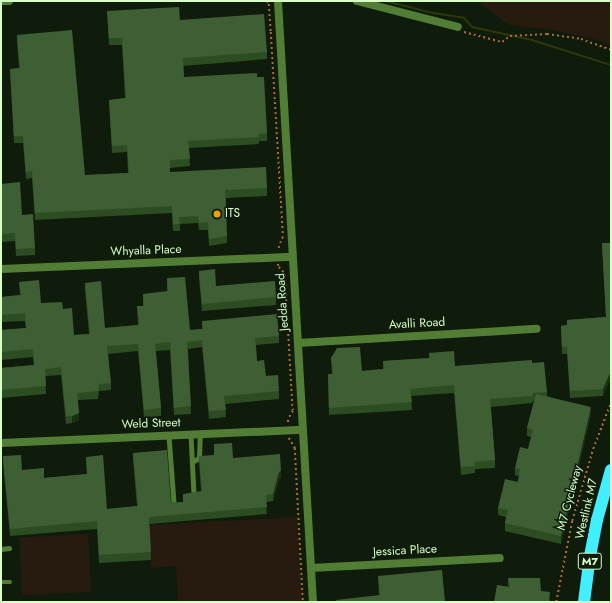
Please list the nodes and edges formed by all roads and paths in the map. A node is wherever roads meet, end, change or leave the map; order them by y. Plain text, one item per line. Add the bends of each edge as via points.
1 (9, 1) edge
2 (267, 1) edge
3 (278, 1) edge
4 (357, 1) edge
5 (1, 2) edge
6 (458, 27) joint
7 (611, 50) edge
8 (278, 247) dead end
9 (292, 257) junction
10 (279, 267) dead end
11 (1, 269) edge
12 (537, 329) dead end
13 (298, 343) junction
14 (611, 402) edge
15 (288, 420) dead end
16 (303, 430) junction
17 (200, 434) junction
18 (191, 435) junction
19 (169, 436) junction
20 (289, 440) dead end
21 (1, 442) edge
22 (192, 462) junction
23 (611, 470) edge
24 (194, 494) edge
25 (174, 503) edge
26 (597, 520) junction
27 (9, 548) dead end
28 (1, 549) edge
29 (500, 558) dead end
30 (311, 568) junction
31 (1, 582) edge
32 (10, 582) dead end
33 (303, 602) edge
34 (313, 602) edge
35 (556, 602) edge
36 (578, 602) edge
37 (584, 602) edge

1 - 5 street
2 - 8 path via 283,237
3 - 9 street, Jedda Road
4 - 6 street
6 - 7 path via 466,34 502,42 510,36 547,34 581,39
9 - 11 street, Whyalla Place
9 - 13 street, Jedda Road
10 - 15 path via 285,274 293,412
12 - 13 street, Avalli Road
13 - 16 street, Jedda Road
14 - 35 path, M7 Cycleway via 593,449 572,521
16 - 17 street, Weld Street
16 - 30 street, Jedda Road
17 - 18 street, Weld Street
17 - 22 lane via 199,458
18 - 19 street, Weld Street
18 - 22 lane
19 - 21 street, Weld Street
19 - 25 lane
20 - 33 path via 295,448
22 - 24 lane
23 - 26 highway, Westlink M7 / M7
26 - 36 highway via 583,567
26 - 37 highway, Westlink M7 / M7
27 - 28 lane
29 - 30 street, Jessica Place
30 - 34 street, Jedda Road
31 - 32 lane

